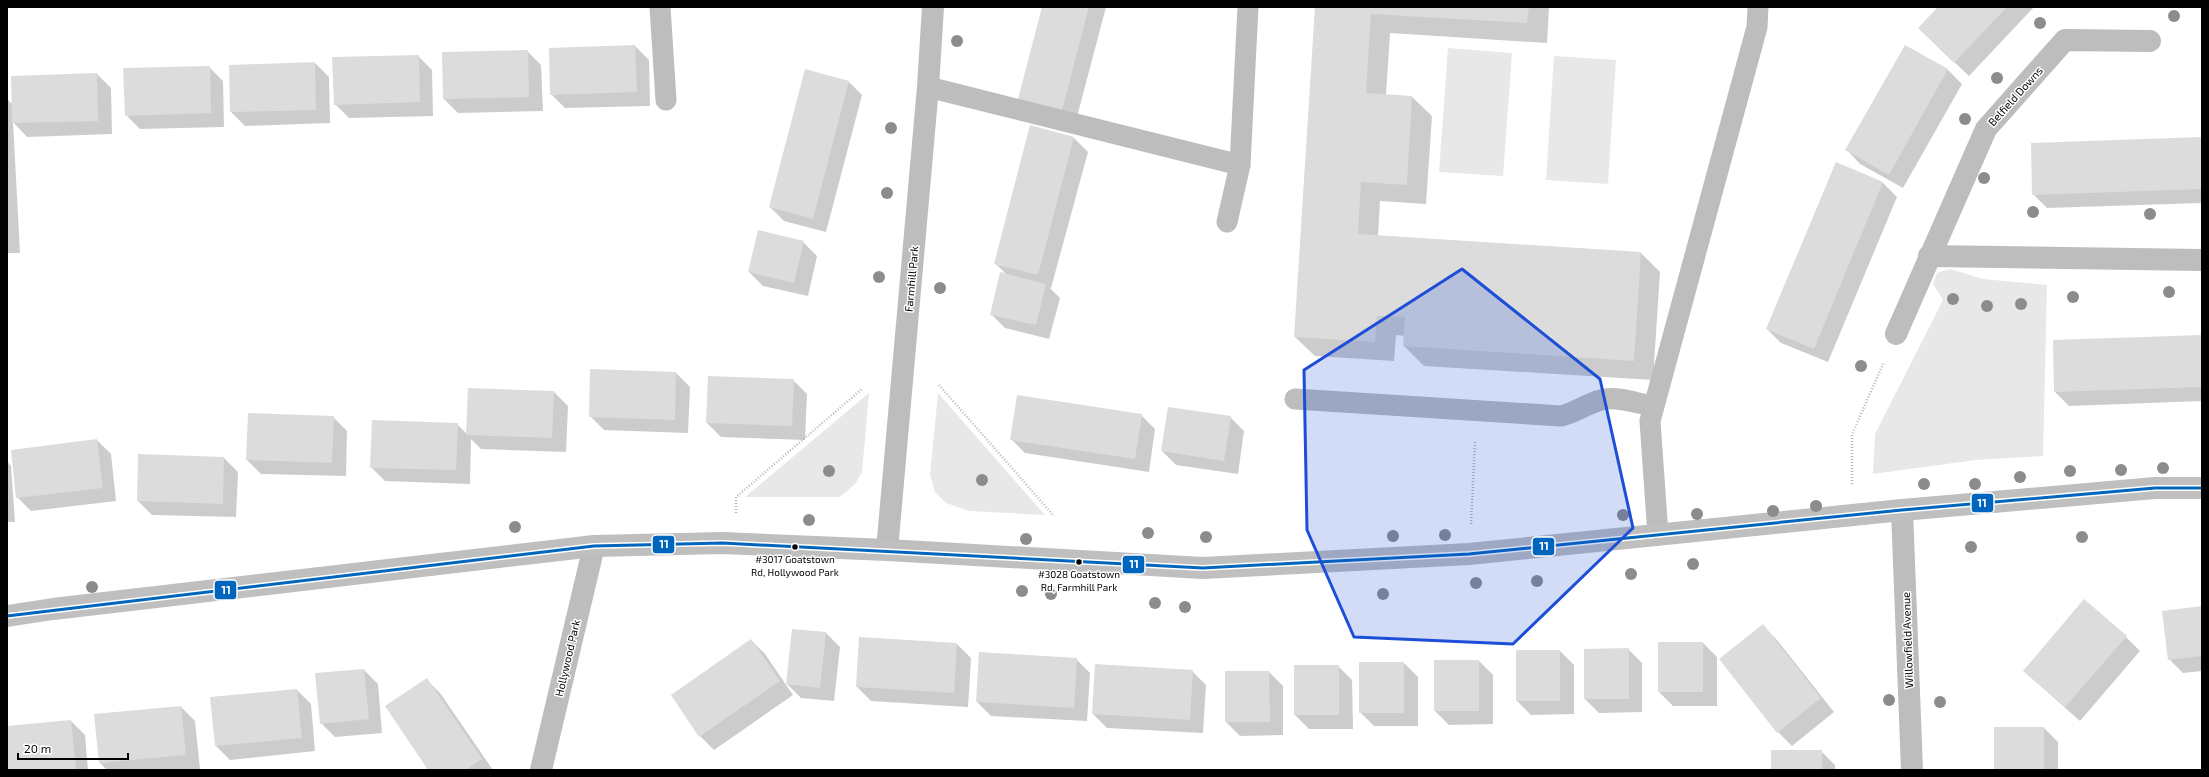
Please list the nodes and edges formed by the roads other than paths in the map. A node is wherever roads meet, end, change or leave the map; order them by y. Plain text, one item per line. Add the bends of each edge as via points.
1 (660, 7) edge
2 (933, 7) edge
3 (1248, 7) edge
4 (1758, 7) edge
5 (2150, 41) dead end
6 (928, 87) junction
7 (666, 100) dead end
8 (1240, 165) junction
9 (1227, 222) dead end
10 (1929, 256) junction
11 (2202, 260) edge
12 (1896, 334) road end
13 (1295, 399) dead end
14 (1653, 406) junction
15 (2202, 488) edge
16 (1902, 510) junction
17 (1658, 535) junction
18 (594, 546) junction
19 (887, 550) junction
20 (7, 616) edge
21 (541, 770) edge
22 (1912, 770) edge

1 - 7 lane
2 - 6 street, Farmhill Park
3 - 8 lane
4 - 14 lane via 1757,27
5 - 10 street, Belfield Downs via 2065,40 1986,129
6 - 8 lane
6 - 19 street, Farmhill Park
8 - 9 lane
10 - 11 street
10 - 12 street, Belfield Downs
13 - 14 lane via 1561,416 1572,414 1602,399 1611,398
14 - 17 lane via 1650,435
15 - 16 main road via 2155,488
16 - 17 main road
16 - 22 street, Willowfield Avenue
17 - 19 main road via 1469,554 1203,568
18 - 19 main road via 736,544
18 - 20 main road
18 - 21 street, Hollywood Park

